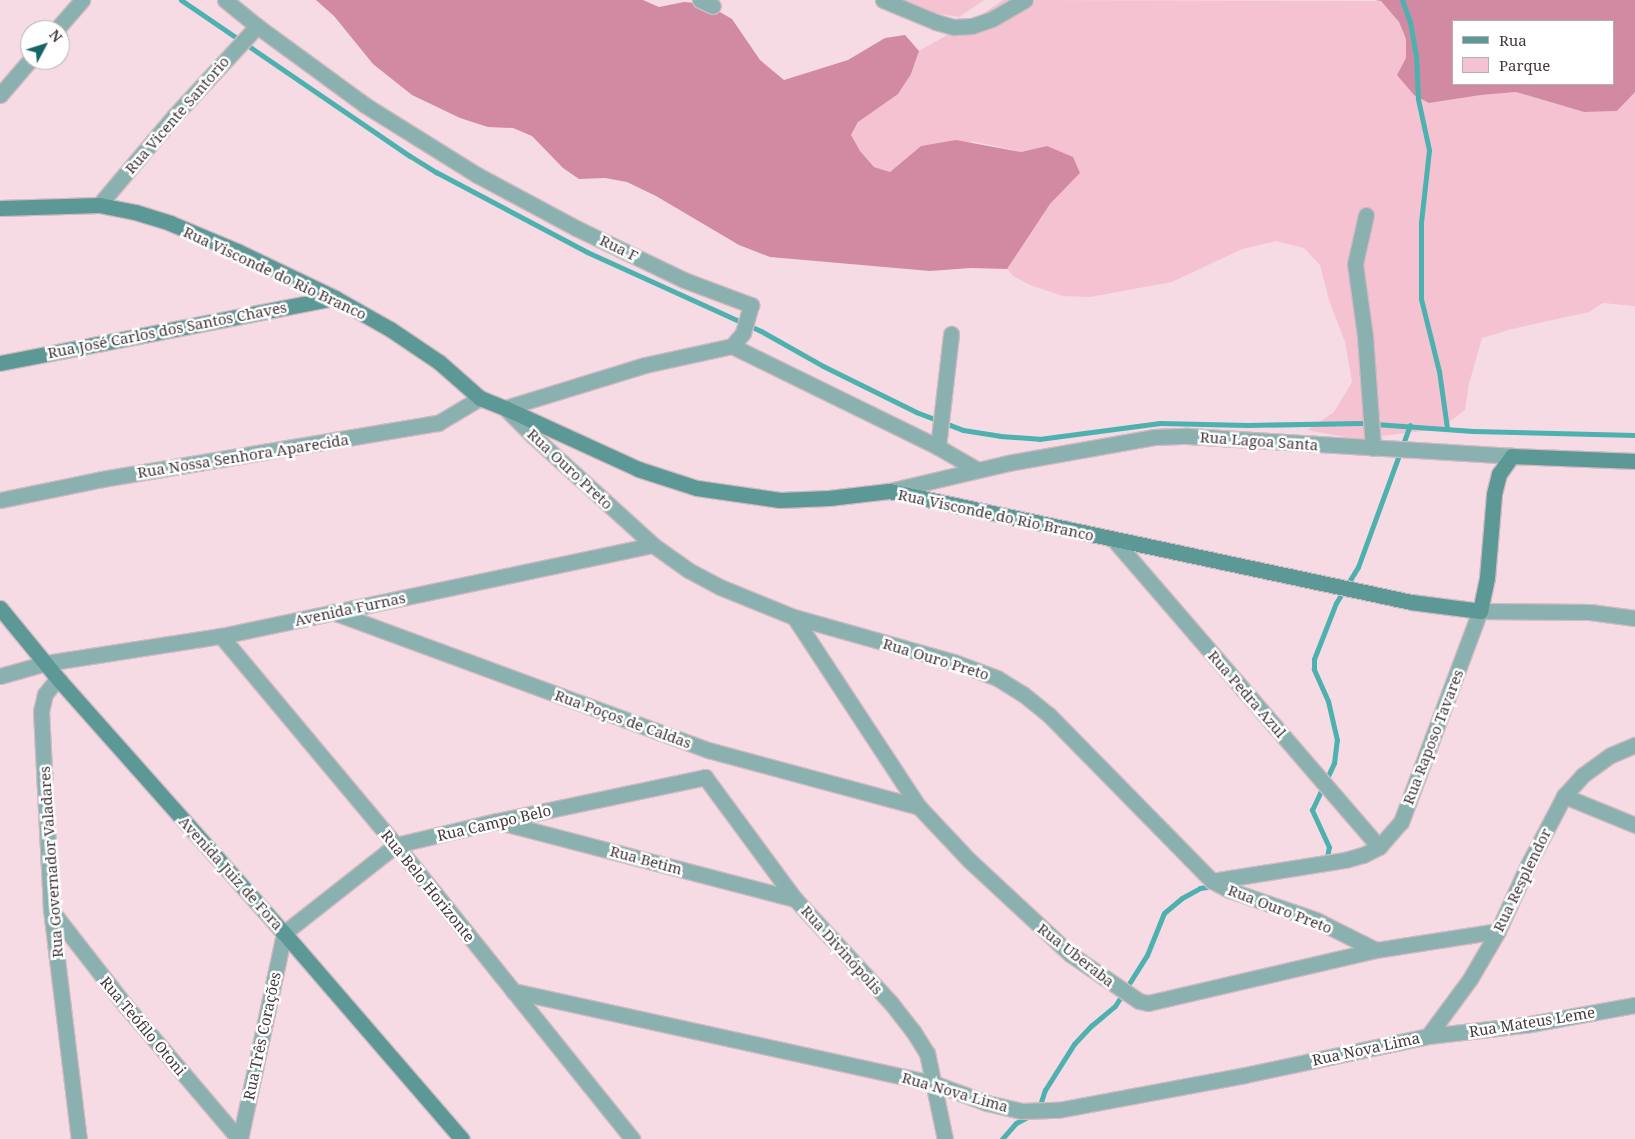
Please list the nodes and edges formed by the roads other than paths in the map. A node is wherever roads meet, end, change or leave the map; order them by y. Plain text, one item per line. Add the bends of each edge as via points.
1 (82, 0) edge
2 (225, 0) edge
3 (883, 0) edge
4 (1025, 0) edge
5 (65, 20) edge
6 (256, 26) junction
7 (21, 70) edge
8 (0, 95) edge
9 (99, 205) junction
10 (0, 208) edge
11 (1366, 216) dead end
12 (335, 298) junction
13 (951, 334) dead end
14 (732, 346) junction
15 (0, 363) edge
16 (480, 398) junction
17 (505, 408) junction
18 (938, 447) junction
19 (1372, 448) junction
20 (1512, 456) junction
21 (1635, 461) edge
22 (978, 470) junction
23 (889, 491) junction
24 (0, 500) edge
25 (1115, 541) junction
26 (653, 545) junction
27 (0, 608) edge
28 (1480, 611) junction
29 (333, 612) junction
30 (794, 617) junction
31 (1635, 618) edge
32 (221, 636) junction
33 (46, 663) junction
34 (0, 676) edge
35 (60, 681) junction
36 (1635, 745) edge
37 (708, 750) junction
38 (705, 777) junction
39 (1564, 796) junction
40 (919, 807) junction
41 (497, 821) junction
42 (1635, 825) edge
43 (396, 845) junction
44 (1379, 847) junction
45 (1212, 881) junction
46 (796, 899) junction
47 (51, 910) junction
48 (1498, 931) junction
49 (284, 933) junction
50 (1376, 950) junction
51 (514, 991) junction
52 (1635, 1005) edge
53 (1428, 1036) junction
54 (933, 1083) junction
55 (79, 1139) edge
56 (240, 1139) edge
57 (462, 1139) edge
58 (632, 1139) edge
59 (945, 1139) edge

1 - 5 street
2 - 6 street
3 - 4 street via 954,27 972,26 992,19
6 - 9 street, Rua Vicente Santorio
6 - 14 street, Rua F via 365,105 477,176 684,280 751,305 742,333
7 - 8 street
9 - 10 street, Rua Visconde do Rio Branco
9 - 12 street, Rua Visconde do Rio Branco via 170,223
11 - 19 street via 1355,264 1365,336
12 - 15 street, Rua José Carlos dos Santos Chaves
12 - 16 street, Rua Visconde do Rio Branco via 439,362
13 - 18 street
14 - 17 street via 645,365
14 - 18 street
16 - 17 street, Rua Visconde do Rio Branco
16 - 24 street, Rua Nossa Senhora Aparecida via 438,423 102,479
17 - 23 street, Rua Visconde do Rio Branco via 638,469 698,488 780,500
17 - 26 street, Rua Ouro Preto
18 - 22 street
19 - 20 street, Rua Lagoa Santa
19 - 22 street, Rua Lagoa Santa via 1188,436 1154,437
20 - 21 street, Rua Lagoa Santa
20 - 28 street, Rua Raposo Tavares via 1499,474 1494,494 1487,578
22 - 23 street, Rua Lagoa Santa
23 - 25 street, Rua Visconde do Rio Branco
25 - 28 street, Rua Visconde do Rio Branco via 1401,601
25 - 44 street, Rua Pedra Azul
26 - 29 street, Avenida Furnas
26 - 30 street, Rua Ouro Preto via 688,570 720,587
27 - 33 street, Avenida Juiz de Fora
28 - 31 street, Rua Visconde do Rio Branco via 1590,612
28 - 44 street, Rua Raposo Tavares via 1400,822
29 - 32 street, Avenida Furnas
29 - 37 street, Rua Poços de Caldas
30 - 40 street, Rua Uberaba
30 - 45 street, Rua Ouro Preto via 954,662 997,678 1023,694 1049,715
32 - 33 street, Avenida Furnas
32 - 43 street, Rua Belo Horizonte
33 - 34 street, Avenida Furnas
33 - 35 street, Avenida Juiz de Fora
35 - 47 street, Rua Governador Valadares via 45,694 42,711
35 - 49 street, Avenida Juiz de Fora
36 - 39 street, Rua Resplendor via 1611,754 1583,775
37 - 38 street
37 - 40 street, Rua Poços de Caldas
38 - 41 street, Rua Campo Belo
38 - 46 street, Rua Divinópolis
39 - 42 street
39 - 48 street, Rua Resplendor
40 - 50 street, Rua Uberaba via 969,860 1070,954 1140,1002 1148,1003
41 - 43 street, Rua Campo Belo
41 - 46 street, Rua Betim
43 - 49 street, Rua Campo Belo
43 - 51 street, Rua Belo Horizonte
44 - 45 street, Rua Raposo Tavares via 1345,860
45 - 50 street, Rua Ouro Preto via 1316,920
46 - 54 street, Rua Divinópolis via 913,1031 927,1054
47 - 55 street, Rua Governador Valadares
47 - 56 street, Rua Teófilo Otoni via 125,1005
48 - 50 street, Rua Uberaba
48 - 53 street, Rua Resplendor via 1470,979
49 - 56 street, Rua Três Corações
49 - 57 street, Avenida Juiz de Fora
51 - 54 street, Rua Nova Lima
51 - 58 street, Rua Belo Horizonte
52 - 53 street, Rua Mateus Leme via 1525,1025
53 - 54 street, Rua Nova Lima via 1058,1110 1022,1111 987,1103
54 - 59 street, Rua Divinópolis

